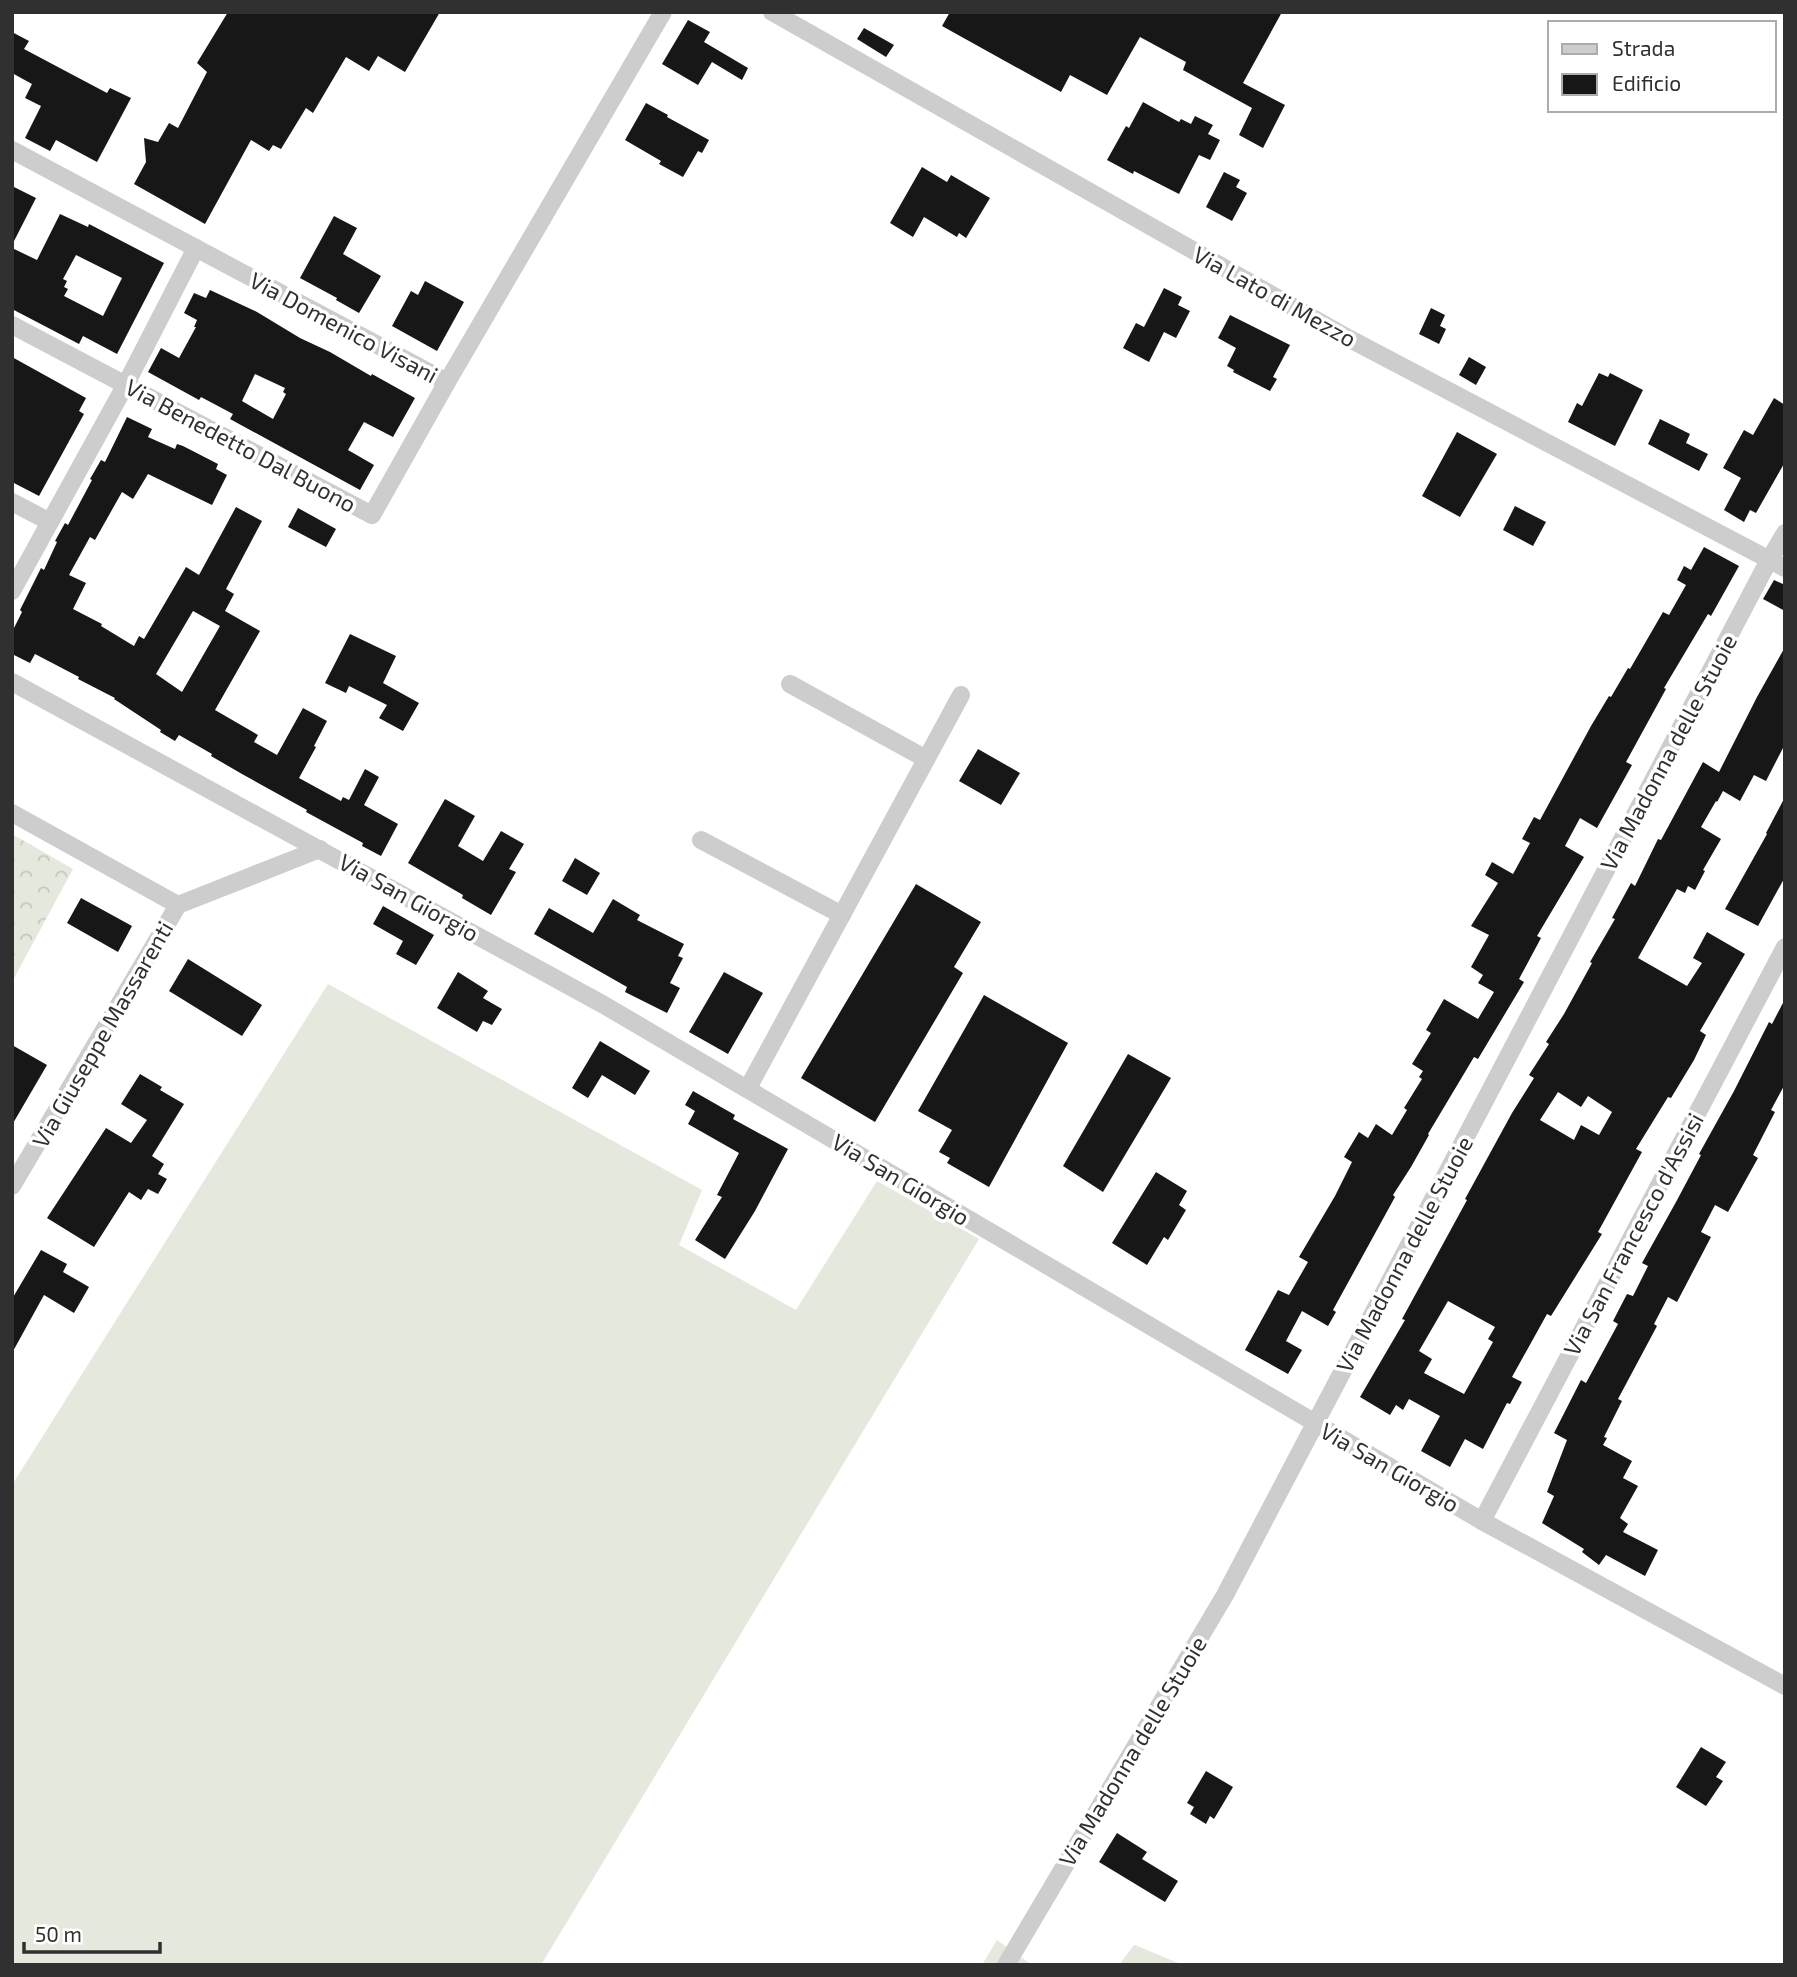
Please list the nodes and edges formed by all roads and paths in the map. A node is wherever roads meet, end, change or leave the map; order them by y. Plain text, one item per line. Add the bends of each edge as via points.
1 (663, 12) edge
2 (772, 12) edge
3 (12, 150) edge
4 (196, 248) junction
5 (12, 325) edge
6 (447, 382) junction
7 (126, 384) junction
8 (12, 502) edge
9 (50, 522) junction
10 (1785, 533) edge
11 (1777, 564) edge
12 (12, 591) edge
13 (12, 682) edge
14 (790, 684) dead end
15 (961, 695) dead end
16 (926, 759) junction
17 (12, 813) edge
18 (702, 840) dead end
19 (320, 849) junction
20 (178, 905) junction
21 (842, 915) junction
22 (1785, 947) edge
23 (748, 1088) junction
24 (12, 1186) edge
25 (1315, 1423) junction
26 (1482, 1521) junction
27 (1785, 1686) edge
28 (1006, 1965) edge

1 - 6 street, Via Domenico Visani
2 - 11 street, Via Lato di Mezzo via 1348,338
3 - 4 street, Via Domenico Visani
4 - 6 street, Via Domenico Visani
4 - 7 street
5 - 7 street, Via Benedetto Dal Buono
6 - 7 street, Via Benedetto Dal Buono via 372,515
7 - 9 street
8 - 9 street
9 - 12 street
10 - 11 street, Via Madonna delle Stuoie
11 - 25 street, Via Madonna delle Stuoie
13 - 19 street, Via San Giorgio
14 - 16 street
15 - 16 street
16 - 21 street
17 - 20 street
18 - 21 street
19 - 20 street, Via Giuseppe Massarenti
19 - 23 street, Via San Giorgio
20 - 24 street, Via Giuseppe Massarenti
21 - 23 street
22 - 26 street, Via San Francesco d'Assisi
23 - 25 street, Via San Giorgio
25 - 26 street, Via San Giorgio
25 - 28 street, Via Madonna delle Stuoie via 1225,1595
26 - 27 street, Via San Giorgio

